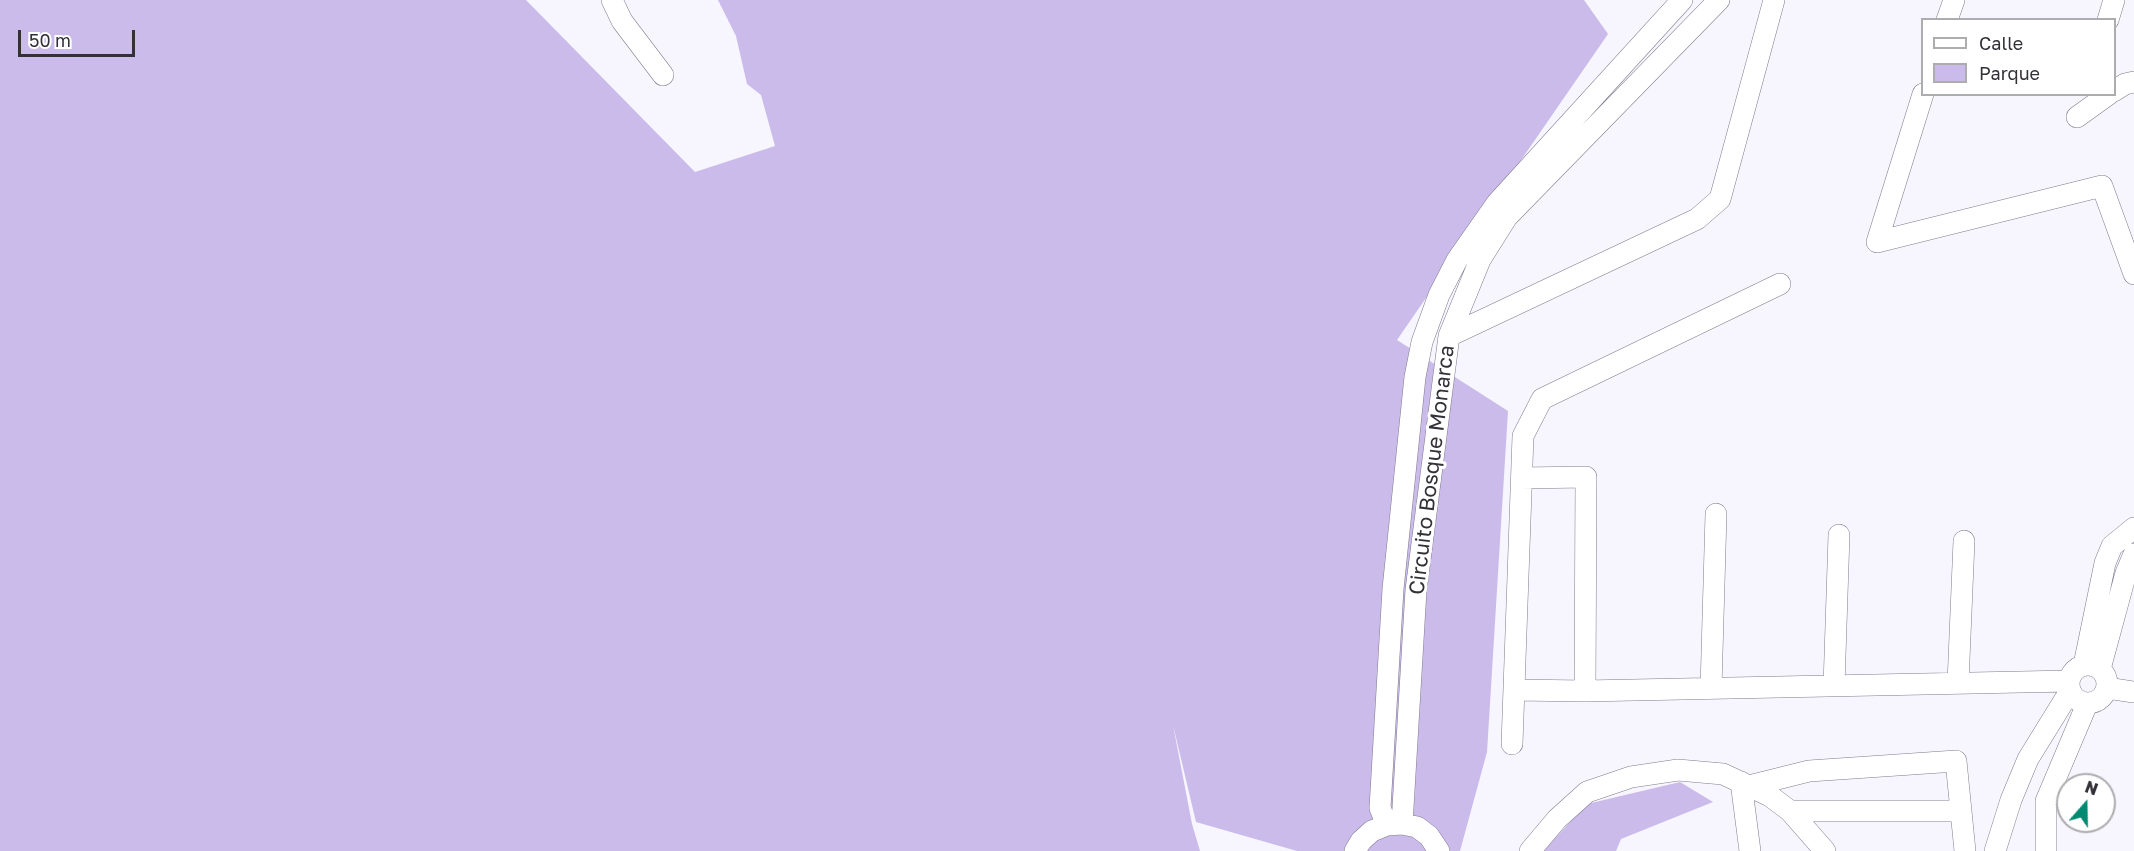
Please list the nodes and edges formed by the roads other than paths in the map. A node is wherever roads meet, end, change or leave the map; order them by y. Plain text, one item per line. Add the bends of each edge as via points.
1 (612, 0) edge
2 (1682, 0) edge
3 (1719, 0) edge
4 (1774, 0) edge
5 (1954, 0) edge
6 (2114, 0) edge
7 (1948, 18) edge
8 (2109, 18) edge
9 (663, 75) dead end
10 (1922, 96) edge
11 (2105, 96) edge
12 (2077, 117) dead end
13 (2134, 274) edge
14 (1780, 284) dead end
15 (1449, 336) junction
16 (1522, 478) junction
17 (1716, 514) dead end
18 (2134, 528) edge
19 (1839, 535) dead end
20 (1964, 541) dead end
21 (2134, 554) edge
22 (1958, 683) junction
23 (2086, 683) junction
24 (1834, 686) junction
25 (1712, 688) junction
26 (1515, 690) junction
27 (1585, 691) junction
28 (2134, 692) edge
29 (1512, 744) dead end
30 (1745, 784) junction
31 (2011, 800) junction
32 (2046, 801) junction
33 (1791, 811) junction
34 (1961, 811) junction
35 (1394, 824) junction
36 (1356, 851) edge
37 (1439, 851) edge
38 (1530, 851) edge
39 (1750, 851) edge
40 (1825, 851) edge
41 (1965, 851) edge
42 (1995, 851) edge
43 (2046, 851) edge

1 - 9 street via 622,21
2 - 35 street, Circuito Bosque Monarca via 1497,203 1457,260 1422,342 1394,589 1380,808
3 - 15 street, Circuito Bosque Monarca via 1507,217 1480,261
4 - 15 street via 1720,199 1697,219
5 - 7 street
6 - 8 street
10 - 13 street via 1876,242 2102,186
11 - 12 street
14 - 16 street via 1542,399 1523,436
15 - 35 street, Circuito Bosque Monarca via 1416,590
16 - 26 street
16 - 27 street via 1586,477
17 - 25 street
18 - 23 street via 2112,546 2105,563
19 - 24 street
20 - 22 street
21 - 23 street
22 - 23 street
22 - 24 street
23 - 28 street
23 - 31 street via 2028,759
23 - 32 street
24 - 25 street
25 - 27 street
26 - 27 street
26 - 29 street
30 - 33 street via 1770,795
30 - 34 street via 1809,771 1956,761
30 - 38 street via 1723,774 1678,770 1631,777 1587,792
30 - 39 street
31 - 32 street
31 - 42 street
32 - 43 street
33 - 34 street
33 - 40 street
34 - 41 street
35 - 36 street via 1372,831
35 - 37 street via 1416,827 1429,836

